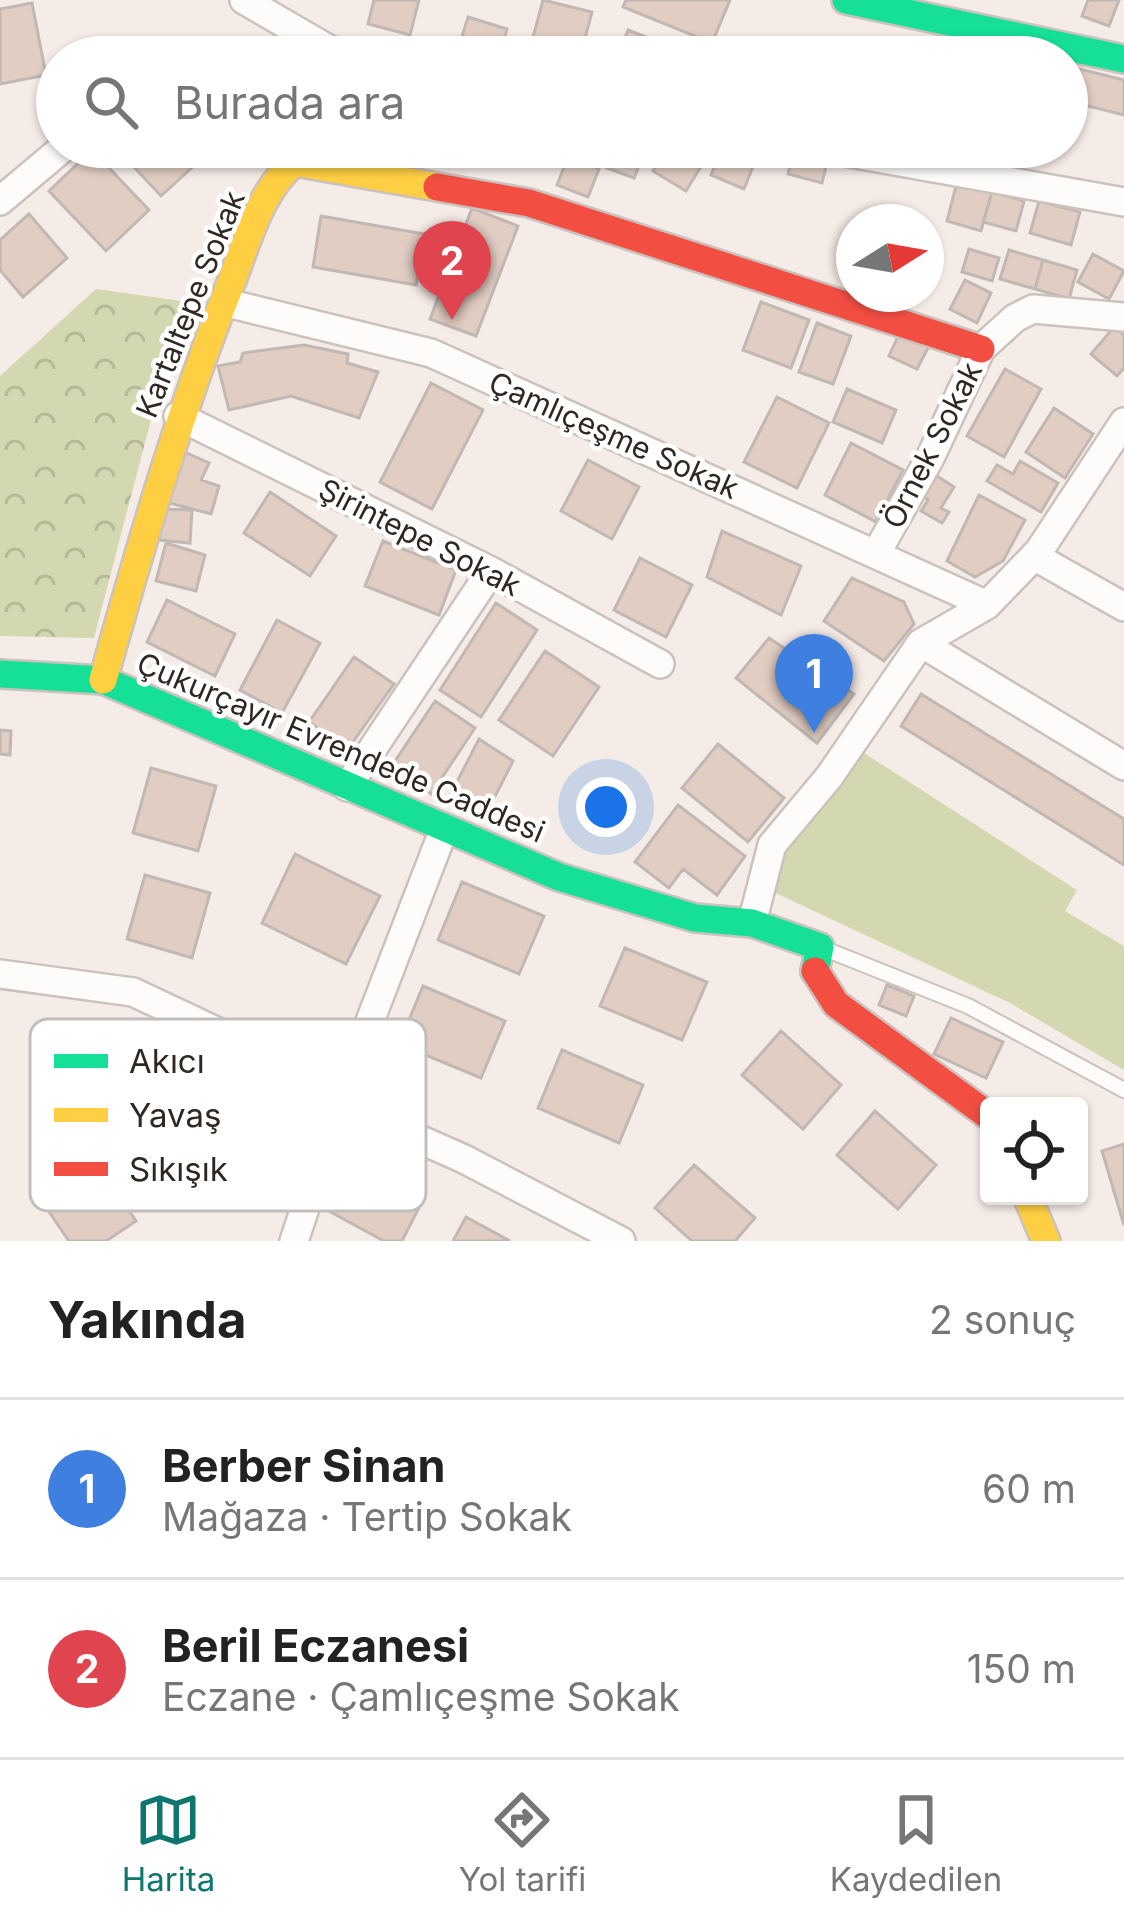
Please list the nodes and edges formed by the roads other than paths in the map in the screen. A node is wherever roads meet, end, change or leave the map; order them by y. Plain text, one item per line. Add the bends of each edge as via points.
1 (244, 0) edge
2 (847, 0) edge
3 (303, 36) edge
4 (1016, 36) edge
5 (1088, 51) edge
6 (1124, 59) edge
7 (39, 168) edge
8 (288, 168) edge
9 (351, 168) edge
10 (934, 168) edge
11 (0, 201) edge
12 (1124, 202) edge
13 (227, 303) junction
14 (1124, 317) edge
15 (981, 349) junction
16 (178, 416) junction
17 (1124, 422) edge
18 (877, 553) junction
19 (1034, 556) junction
20 (491, 571) junction
21 (987, 605) junction
22 (1124, 608) edge
23 (921, 643) junction
24 (660, 664) dead end
25 (0, 674) edge
26 (104, 680) junction
27 (1123, 762) edge
28 (347, 788) junction
29 (444, 829) junction
30 (752, 923) junction
31 (820, 947) junction
32 (0, 974) edge
33 (191, 1019) edge
34 (372, 1019) edge
35 (1124, 1090) edge
36 (980, 1108) edge
37 (426, 1142) edge
38 (1031, 1205) edge
39 (304, 1211) edge
40 (294, 1241) edge
41 (620, 1241) edge
42 (1046, 1241) edge

1 - 3 street
2 - 4 street
5 - 6 street
7 - 11 street
8 - 13 street, Kartaltepe Sokak via 258,214
9 - 15 street, Kartaltepe Sokak via 529,203
10 - 12 street
13 - 16 street, Kartaltepe Sokak
13 - 18 street, Çamlıçeşme Sokak via 431,353
14 - 15 street, Örnek Sokak via 1033,310
15 - 18 street, Örnek Sokak
16 - 20 street, Şirintepe Sokak
16 - 26 street, Kartaltepe Sokak
17 - 19 street
18 - 21 street, Çamlıçeşme Sokak
19 - 21 street
19 - 22 street
20 - 24 street, Şirintepe Sokak
20 - 28 street
21 - 23 street
23 - 27 street
23 - 30 street via 772,845
25 - 26 street, Çukurçayır Evrendede Caddesi
26 - 28 street, Çukurçayır Evrendede Caddesi
28 - 29 street, Çukurçayır Evrendede Caddesi
29 - 30 street, Çukurçayır Evrendede Caddesi via 559,877 695,918
29 - 34 street
30 - 31 street, Çukurçayır Evrendede Caddesi
31 - 35 lane via 968,1006
31 - 36 street via 812,967 836,1004
32 - 33 street via 134,992
37 - 41 street
38 - 42 street
39 - 40 street

